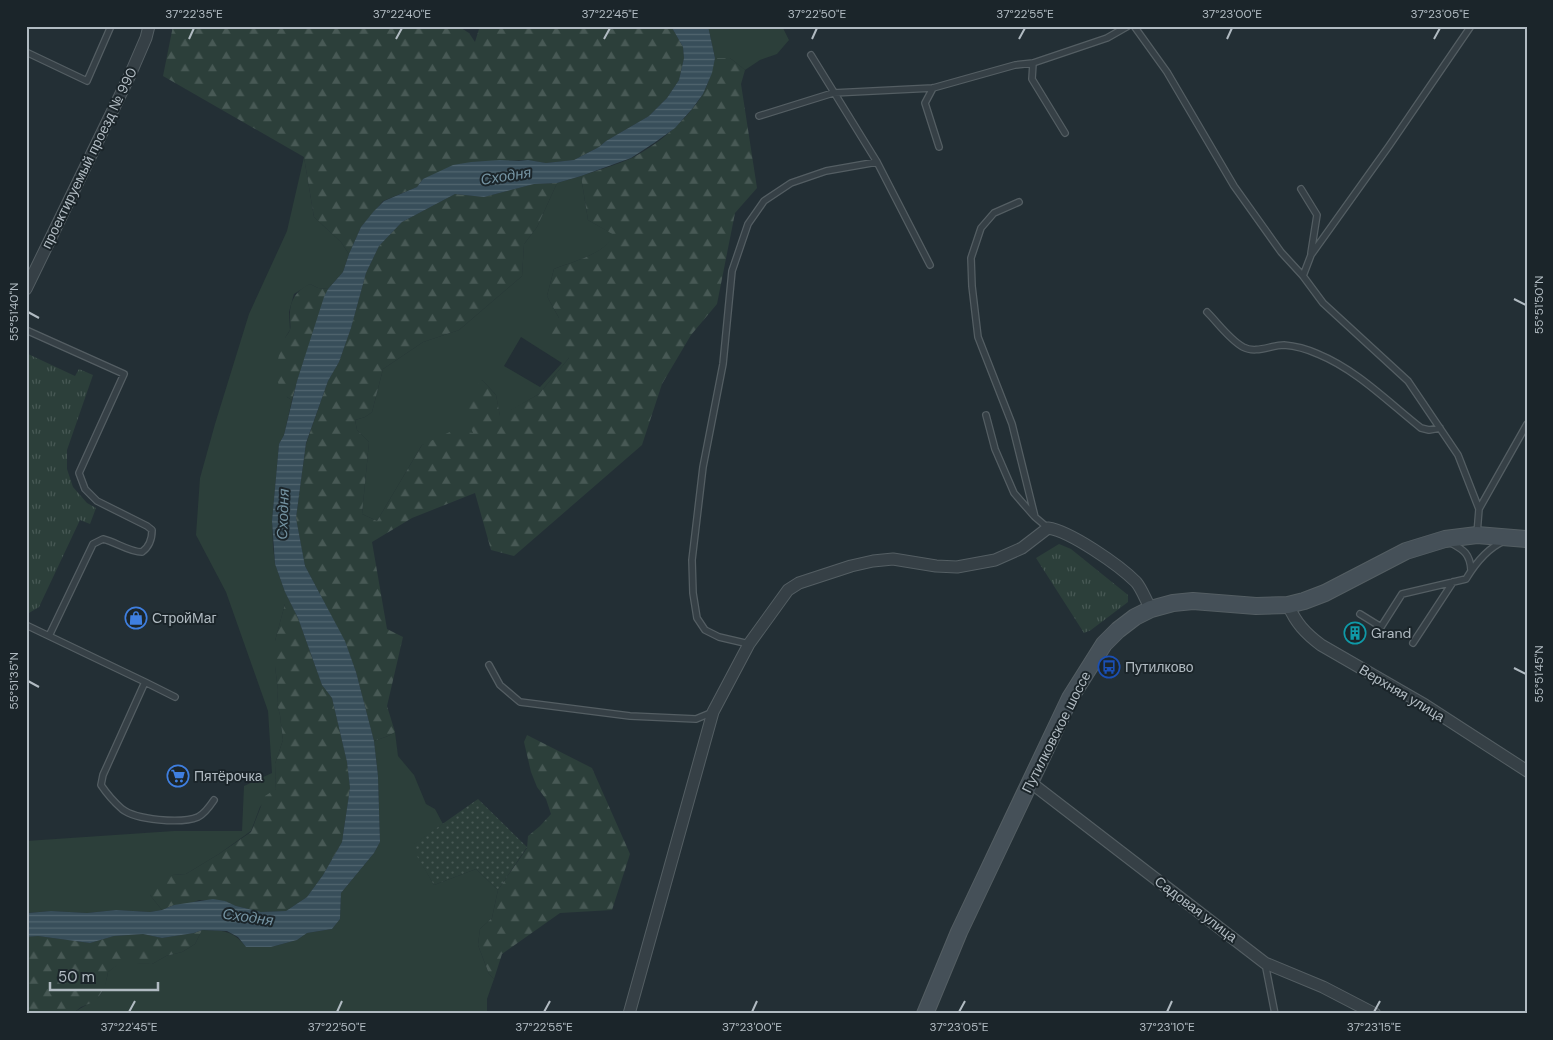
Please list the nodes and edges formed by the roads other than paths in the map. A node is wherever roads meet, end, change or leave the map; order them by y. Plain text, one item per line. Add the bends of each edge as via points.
1 (111, 26) edge
2 (149, 26) edge
3 (1128, 26) edge
4 (1134, 26) edge
5 (1471, 26) edge
6 (26, 52) edge
7 (811, 55) dead end
8 (1033, 62) junction
9 (933, 88) junction
10 (833, 93) junction
11 (759, 116) dead end
12 (1065, 133) dead end
13 (939, 147) dead end
14 (877, 162) junction
15 (1301, 189) dead end
16 (1019, 202) dead end
17 (1311, 256) junction
18 (930, 266) dead end
19 (1303, 276) junction
20 (26, 289) edge
21 (1207, 312) dead end
22 (26, 330) edge
23 (986, 414) dead end
24 (1527, 424) edge
25 (1440, 428) junction
26 (1479, 508) junction
27 (1035, 517) junction
28 (1048, 528) junction
29 (1477, 535) junction
30 (1520, 538) edge
31 (1445, 539) junction
32 (1471, 570) junction
33 (1453, 582) junction
34 (1288, 605) junction
35 (1151, 609) junction
36 (1360, 614) dead end
37 (26, 625) edge
38 (49, 636) junction
39 (1413, 643) dead end
40 (749, 644) junction
41 (489, 665) dead end
42 (145, 682) junction
43 (175, 696) dead end
44 (713, 712) junction
45 (1527, 771) edge
46 (1030, 782) junction
47 (214, 800) dead end
48 (1266, 963) junction
49 (629, 1014) edge
50 (925, 1014) edge
51 (1275, 1014) edge
52 (1375, 1014) edge

1 - 6 lane via 87,82
2 - 20 street, проектируемый проезд № 990 via 130,75
3 - 8 lane via 1108,38
4 - 19 lane via 1167,72 1234,186 1281,252
5 - 17 lane
7 - 10 lane
8 - 9 lane
8 - 12 lane via 1032,79
9 - 10 lane
9 - 13 lane via 925,104
10 - 11 lane
10 - 14 lane
14 - 18 lane
14 - 40 lane via 826,171 791,183 764,201 748,224 732,271 723,364 703,467 692,560 693,593 697,618 705,630
15 - 17 lane via 1317,215
16 - 27 lane via 994,213 981,228 971,258 972,286 978,337 1012,424
17 - 19 lane
19 - 25 lane via 1323,303 1408,381
21 - 25 lane via 1242,346 1258,350 1283,345 1319,354 1374,388 1421,428
22 - 38 lane via 124,374 79,473 85,489 97,501 152,530 152,537 142,552 102,539 93,544
23 - 27 lane via 995,449 1014,493
24 - 26 lane
25 - 26 lane via 1458,455
26 - 29 lane
27 - 28 lane
28 - 35 street via 1058,530 1108,560 1136,583
28 - 40 street via 1022,548 995,560 958,567 893,559 873,561 798,583 788,590
29 - 30 main road, Путилковское шоссе
29 - 31 main road, Путилковское шоссе
30 - 32 lane via 1500,543
31 - 32 lane via 1467,554 1471,559
31 - 34 main road, Путилковское шоссе via 1406,551 1325,594
32 - 33 lane via 1466,579
33 - 36 lane via 1402,594 1381,627
33 - 39 lane
34 - 35 main road, Путилковское шоссе via 1193,601
34 - 45 street, Верхняя улица via 1295,620 1321,645 1425,705
35 - 46 main road, Путилковское шоссе via 1118,630 1104,644 1070,698
37 - 38 lane
38 - 42 lane
40 - 44 street
41 - 44 lane via 500,685 520,702 630,716 696,719
42 - 43 lane
42 - 47 lane via 103,775 102,785 123,810 147,818 185,820 200,816
44 - 49 street
46 - 48 street, Садовая улица
46 - 50 main road, Путилковское шоссе via 959,932
48 - 51 lane
48 - 52 street, Садовая улица

